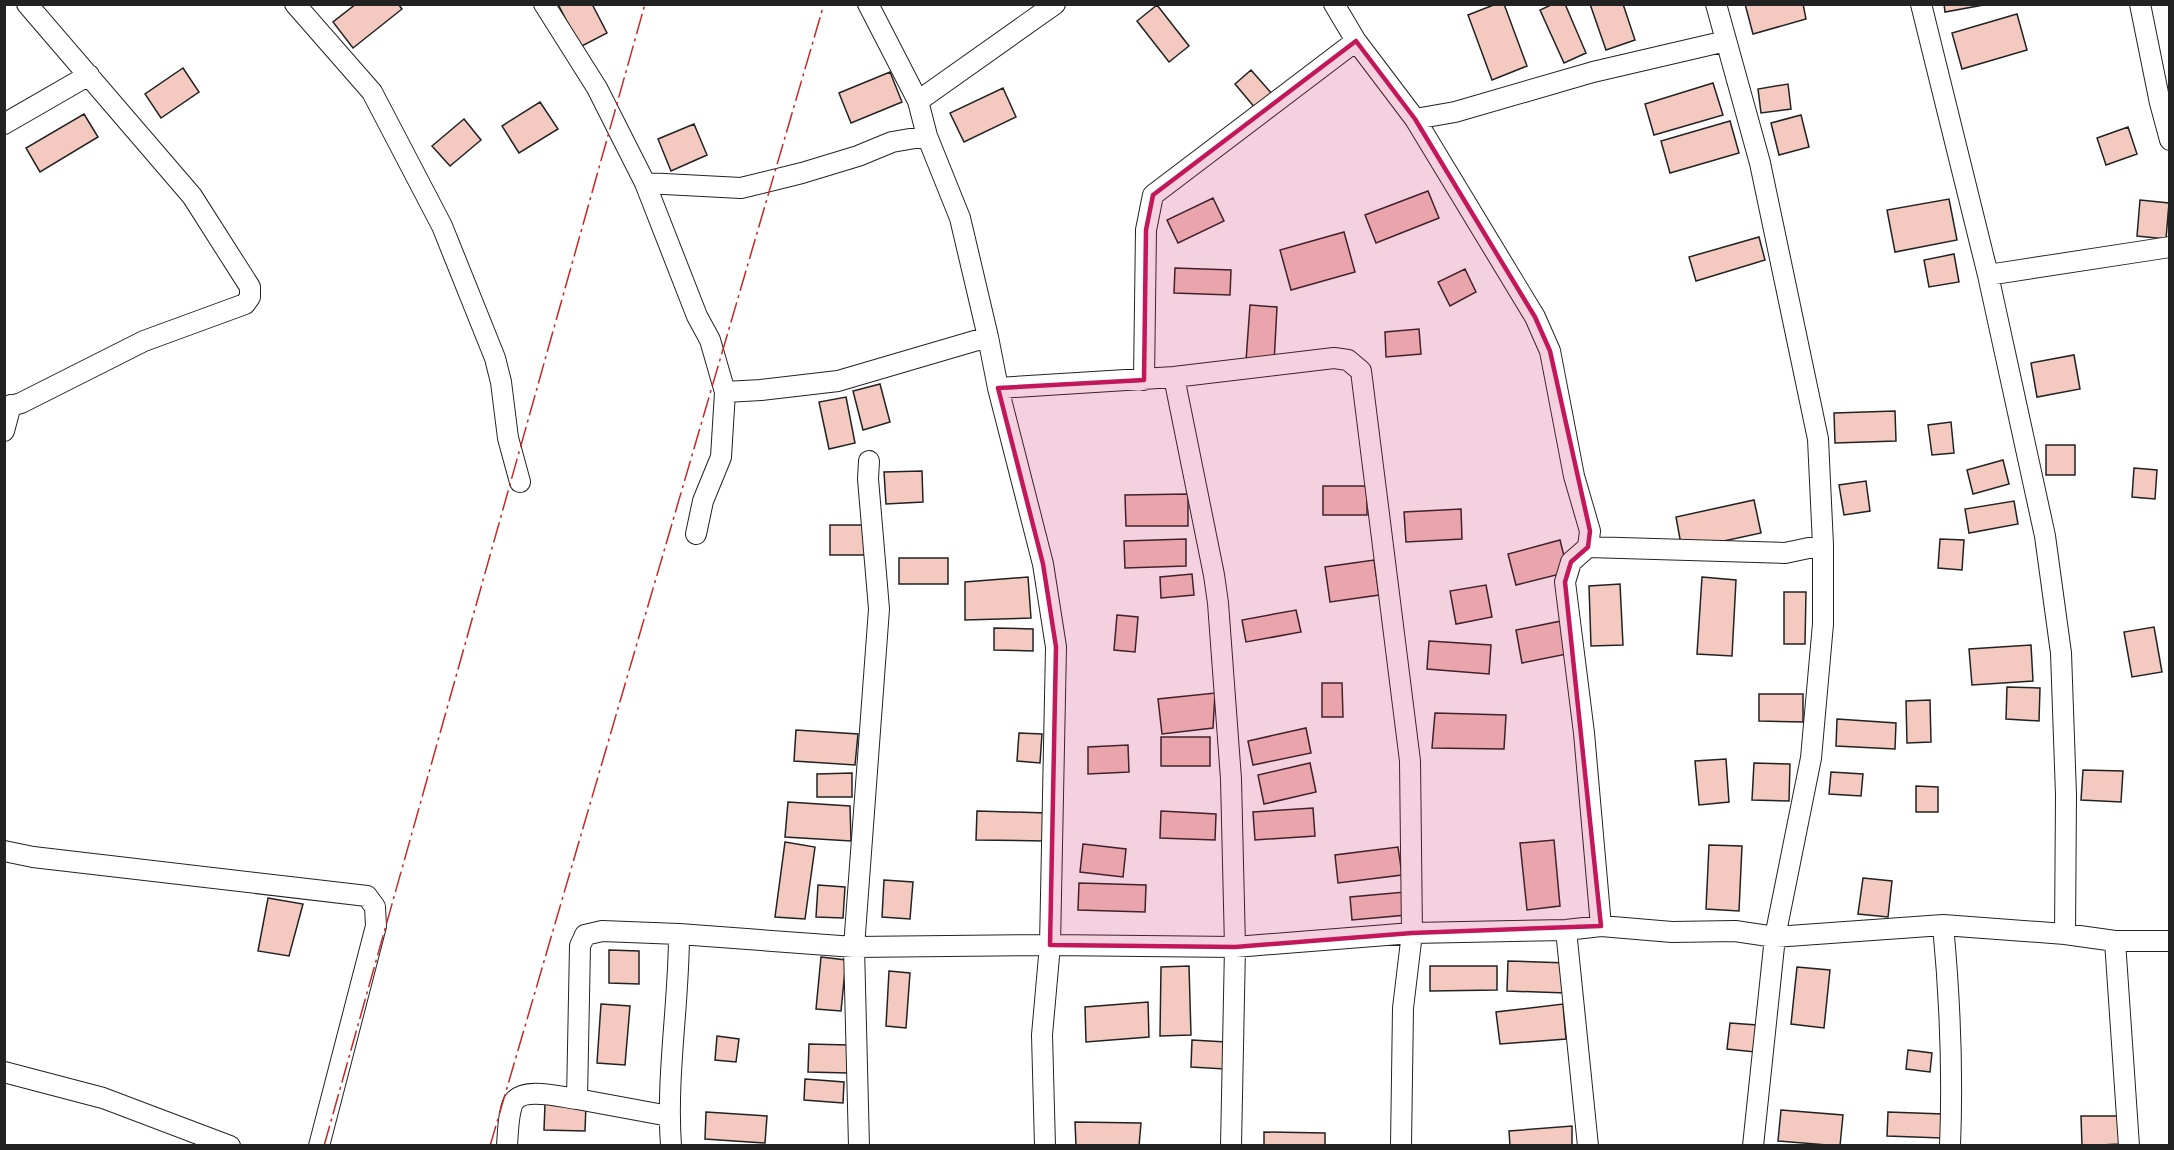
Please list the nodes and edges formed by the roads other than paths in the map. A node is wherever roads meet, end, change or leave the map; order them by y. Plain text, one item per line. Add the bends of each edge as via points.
1 (27, 4) edge
2 (295, 4) edge
3 (544, 4) edge
4 (868, 4) edge
5 (1055, 4) edge
6 (1334, 4) edge
7 (1716, 4) edge
8 (1921, 4) edge
9 (2140, 4) edge
10 (1356, 41) junction
11 (1726, 41) junction
12 (89, 75) junction
13 (918, 101) junction
14 (1414, 119) junction
15 (4, 124) edge
16 (927, 136) junction
17 (2169, 140) edge
18 (645, 183) junction
19 (2169, 248) edge
20 (1988, 274) junction
21 (988, 337) junction
22 (1174, 377) junction
23 (1144, 380) junction
24 (998, 388) junction
25 (725, 392) junction
26 (8, 406) edge
27 (4, 431) edge
28 (869, 461) dead end
29 (520, 482) dead end
30 (696, 534) dead end
31 (1823, 544) junction
32 (1588, 547) junction
33 (4, 851) edge
34 (1943, 925) junction
35 (1601, 926) junction
36 (1566, 930) junction
37 (1412, 933) junction
38 (679, 934) junction
39 (2065, 934) junction
40 (1775, 937) junction
41 (2169, 940) edge
42 (2115, 941) junction
43 (1050, 945) junction
44 (855, 947) junction
45 (1235, 947) junction
46 (4, 1072) edge
47 (577, 1099) junction
48 (669, 1116) junction
49 (230, 1146) edge
50 (319, 1146) edge
51 (507, 1146) edge
52 (671, 1146) edge
53 (859, 1146) edge
54 (1045, 1146) edge
55 (1232, 1146) edge
56 (1401, 1146) edge
57 (1588, 1146) edge
58 (1753, 1146) edge
59 (1950, 1146) edge
60 (2128, 1146) edge

1 - 12 street
2 - 29 street via 372,92 442,226 495,358 508,438
3 - 18 street via 597,88
4 - 13 street
5 - 13 street
6 - 10 street
7 - 11 street
8 - 20 street
9 - 17 street
10 - 14 street
10 - 23 street via 1153,195 1146,230
11 - 14 street via 1593,72 1455,112
11 - 31 street via 1760,163 1818,439
12 - 15 street
12 - 26 street via 192,196 250,287 250,297 245,304 144,341
13 - 16 street
14 - 32 street via 1535,317 1550,351 1574,476 1590,531
16 - 18 street via 892,142 858,156 741,188
16 - 21 street via 960,218
18 - 25 street via 710,340
19 - 20 street
20 - 39 street via 2045,536 2061,653
21 - 24 street
21 - 25 street via 838,381
22 - 23 street
22 - 37 street via 1334,357 1348,360 1361,370 1410,761
22 - 45 street via 1218,603 1231,779
23 - 24 street
24 - 43 street via 1043,564 1056,647
25 - 30 street via 721,457 703,501
26 - 27 street
28 - 44 street via 879,609
31 - 32 street via 1785,553
31 - 40 street via 1823,624 1811,758
32 - 35 street via 1571,562 1565,582 1584,734
33 - 50 street via 367,896 375,907 376,926
34 - 39 street
34 - 40 street
34 - 59 street via 1950,1003
35 - 36 street
35 - 40 street via 1672,932 1735,931
36 - 37 street
36 - 57 street
37 - 45 street
37 - 56 street via 1403,1008
38 - 44 street
38 - 47 street via 602,931 585,935 580,946
38 - 48 street
39 - 42 street
40 - 58 street
41 - 42 street
42 - 60 street
43 - 44 street
43 - 45 street
43 - 54 street via 1042,1035
44 - 53 street
45 - 55 street
46 - 49 street via 103,1098
47 - 48 street
47 - 51 street via 527,1093 518,1097 512,1104
48 - 52 street

